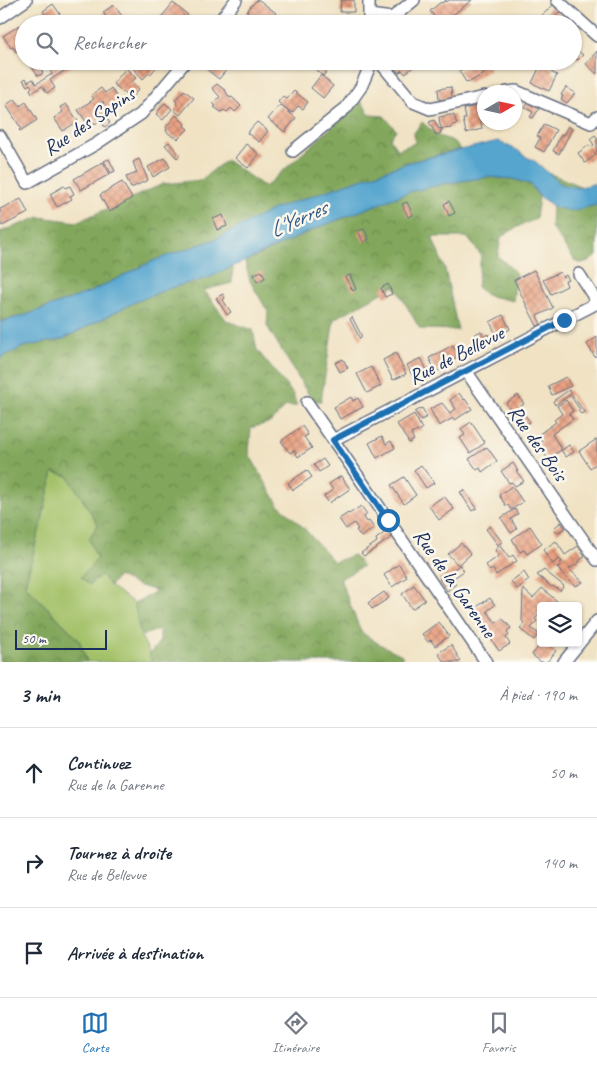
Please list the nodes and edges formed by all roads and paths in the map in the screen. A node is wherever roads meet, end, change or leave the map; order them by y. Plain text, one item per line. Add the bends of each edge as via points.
1 (26, 0) edge
2 (236, 0) edge
3 (369, 0) edge
4 (414, 0) edge
5 (557, 0) edge
6 (224, 15) edge
7 (369, 15) edge
8 (396, 15) edge
9 (574, 15) edge
10 (0, 18) edge
11 (582, 22) edge
12 (597, 36) edge
13 (179, 70) edge
14 (369, 70) edge
15 (380, 70) edge
16 (522, 93) edge
17 (477, 100) edge
18 (597, 117) edge
19 (0, 136) edge
20 (293, 150) dead end
21 (579, 274) dead end
22 (597, 303) edge
23 (466, 371) junction
24 (307, 402) dead end
25 (333, 440) junction
26 (597, 560) edge
27 (597, 621) edge
28 (486, 662) edge
29 (564, 662) edge

1 - 10 street
2 - 6 street
3 - 7 street
4 - 8 street
5 - 9 street
11 - 12 street
13 - 19 street, Rue des Sapins via 142,114 26,183
14 - 20 street via 346,108
15 - 17 street via 414,102 430,110
16 - 18 street via 591,124
21 - 22 street
22 - 23 street, Rue de Bellevue
23 - 25 street, Rue de Bellevue
23 - 26 street, Rue des Bois
24 - 25 street, Rue de la Garenne
25 - 28 street, Rue de la Garenne
27 - 29 street

